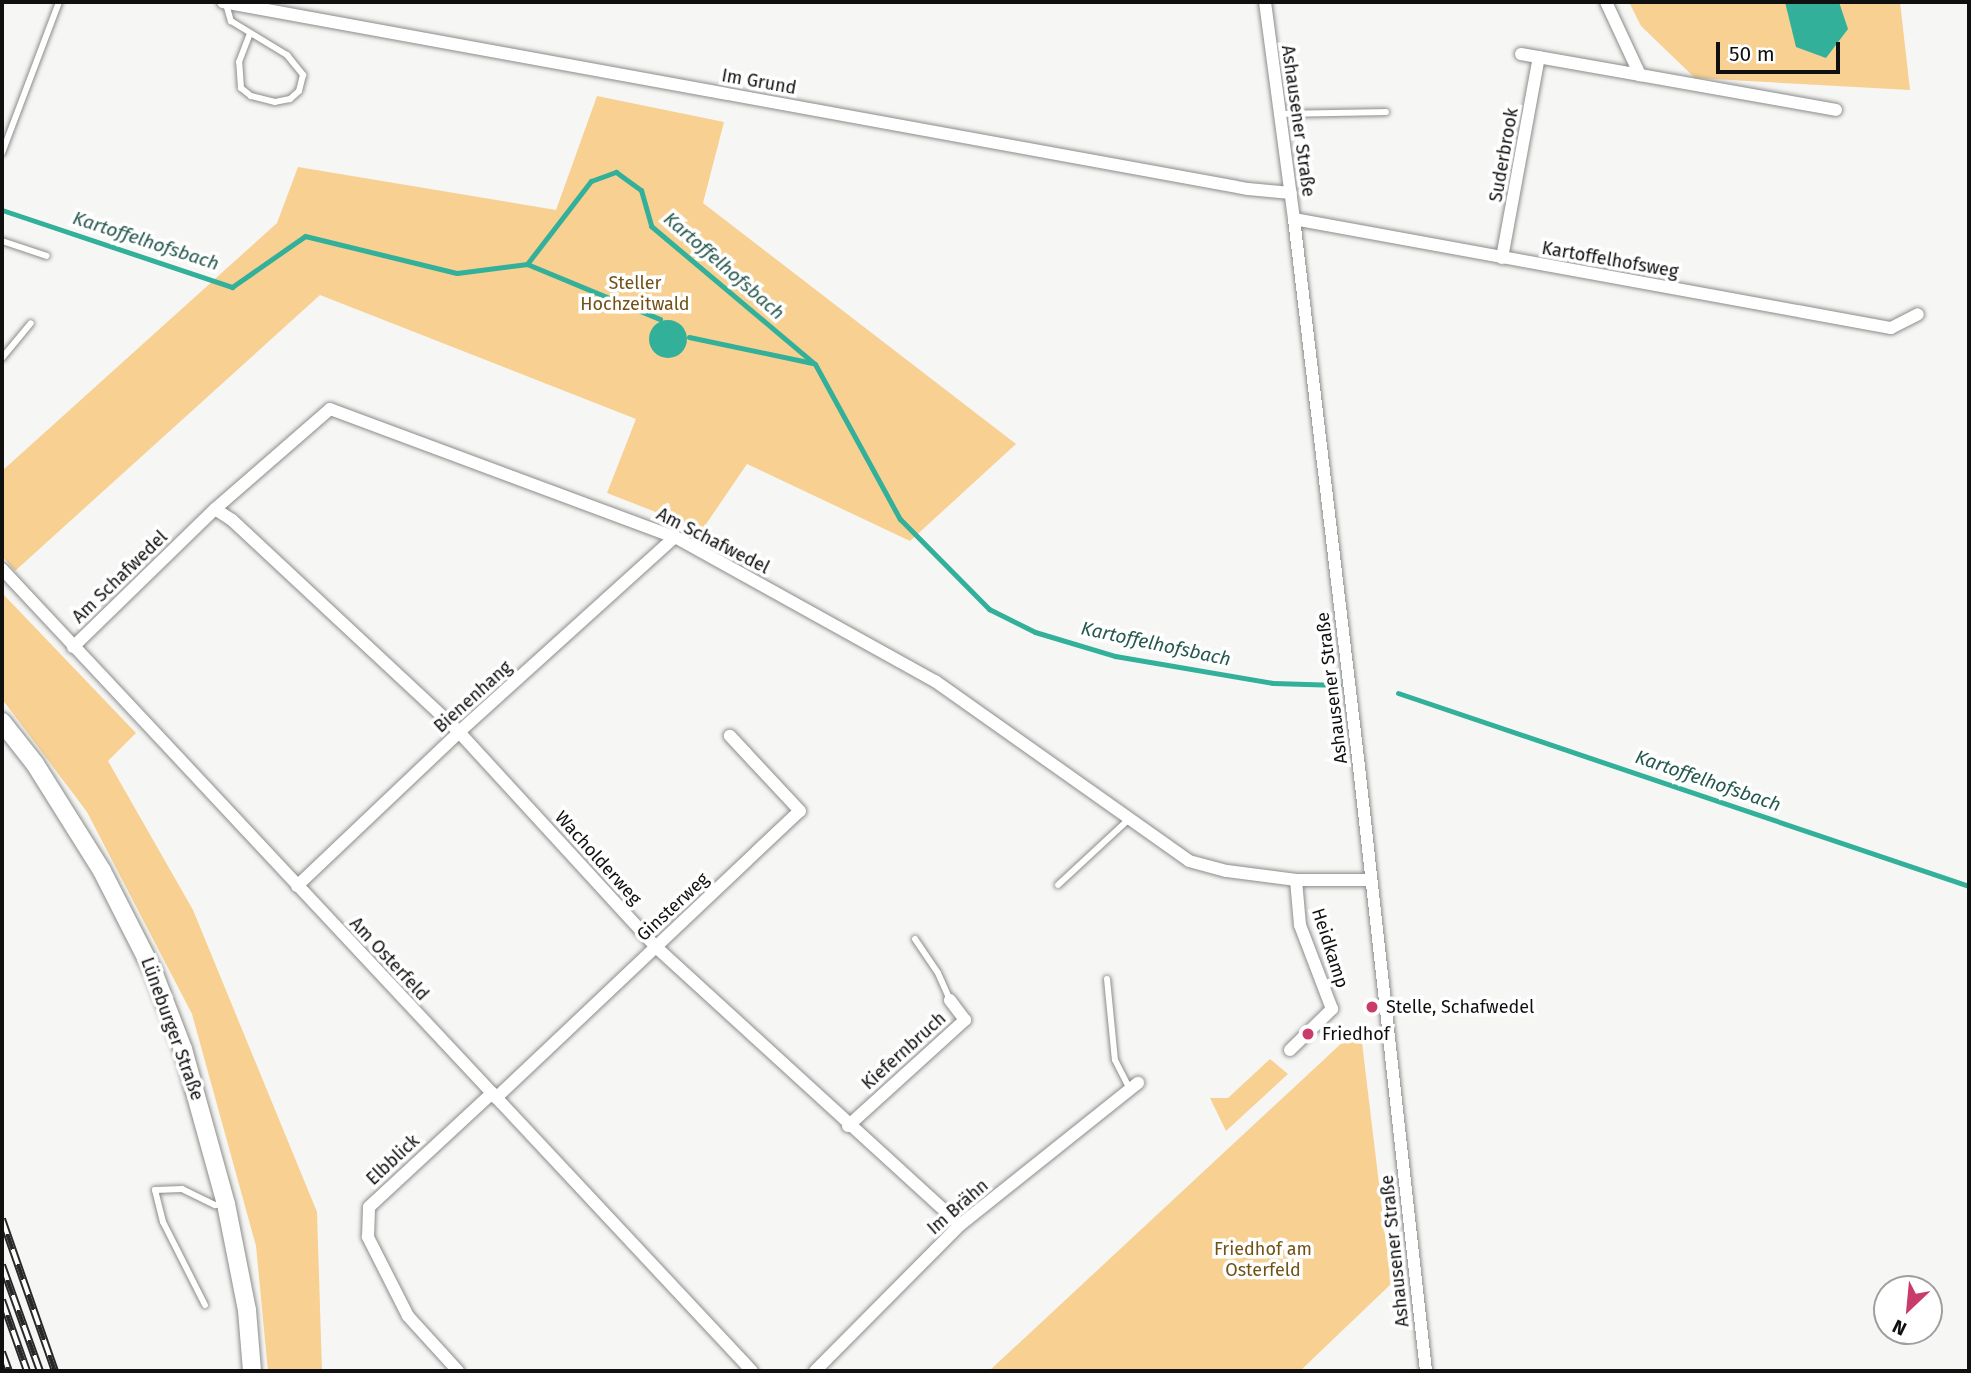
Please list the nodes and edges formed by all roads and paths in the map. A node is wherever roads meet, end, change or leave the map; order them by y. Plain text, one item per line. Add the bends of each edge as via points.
1 (59, 2) edge
2 (224, 2) edge
3 (1265, 2) edge
4 (1606, 2) edge
5 (250, 34) junction
6 (1521, 54) dead end
7 (1539, 57) junction
8 (1640, 75) junction
9 (1836, 110) dead end
10 (1386, 113) dead end
11 (1279, 114) junction
12 (2, 153) edge
13 (1290, 193) junction
14 (1294, 219) junction
15 (2, 241) edge
16 (47, 256) dead end
17 (1502, 258) junction
18 (1918, 314) dead end
19 (31, 323) dead end
20 (2, 358) edge
21 (215, 509) junction
22 (675, 537) junction
23 (2, 569) edge
24 (73, 647) junction
25 (2, 722) edge
26 (459, 732) junction
27 (730, 736) dead end
28 (1130, 818) junction
29 (1296, 880) junction
30 (1370, 880) junction
31 (1058, 885) dead end
32 (297, 886) junction
33 (915, 939) dead end
34 (656, 947) junction
35 (1107, 979) dead end
36 (950, 1000) joint
37 (1290, 1050) dead end
38 (1134, 1086) joint
39 (494, 1096) junction
40 (848, 1126) junction
41 (226, 1204) junction
42 (960, 1225) junction
43 (205, 1305) dead end
44 (252, 1371) edge
45 (458, 1371) edge
46 (752, 1371) edge
47 (815, 1371) edge
48 (1426, 1371) edge

1 - 12 lane
2 - 5 lane via 231,21
2 - 13 street, Im Grund
3 - 11 street, Ashausener Straße
4 - 8 street
5 - 5 lane via 287,55 303,75 299,91 290,99 275,102 240,88 239,62
6 - 7 street
7 - 8 street
7 - 17 street, Suderbrook
8 - 9 street
10 - 11 lane
11 - 13 street, Ashausener Straße
13 - 14 street, Ashausener Straße
14 - 17 street, Kartoffelhofsweg
14 - 30 street, Ashausener Straße
15 - 16 lane
17 - 18 street, Kartoffelhofsweg via 1891,328
19 - 20 lane
21 - 22 street, Am Schafwedel via 330,409
21 - 24 street, Am Schafwedel
21 - 26 street, Wacholderweg
22 - 26 street, Bienenhang
22 - 28 street, Am Schafwedel via 935,681
23 - 24 street, Am Osterfeld
24 - 32 street, Am Osterfeld
25 - 41 main road, Lüneburger Straße via 102,871 153,971 183,1049
26 - 32 street, Bienenhang
26 - 34 street, Wacholderweg
27 - 34 street, Ginsterweg via 800,811
28 - 29 street, Am Schafwedel via 1189,861
28 - 31 lane
29 - 30 street, Am Schafwedel
29 - 37 street, Heidkamp via 1300,925 1332,1009
30 - 48 street, Ashausener Straße
32 - 39 street, Am Osterfeld
33 - 36 lane
34 - 39 street, Ginsterweg
34 - 40 street, Wacholderweg
35 - 38 lane via 1115,1060
36 - 40 street, Kiefernbruch via 965,1020
38 - 42 street, Im Brähn
39 - 45 street, Elbblick via 369,1207 368,1237 408,1316
39 - 46 street, Am Osterfeld
40 - 42 street, Wacholderweg
41 - 43 lane via 215,1205 182,1189 155,1190 163,1222
41 - 44 main road, Lüneburger Straße via 247,1310
42 - 47 street, Im Brähn

